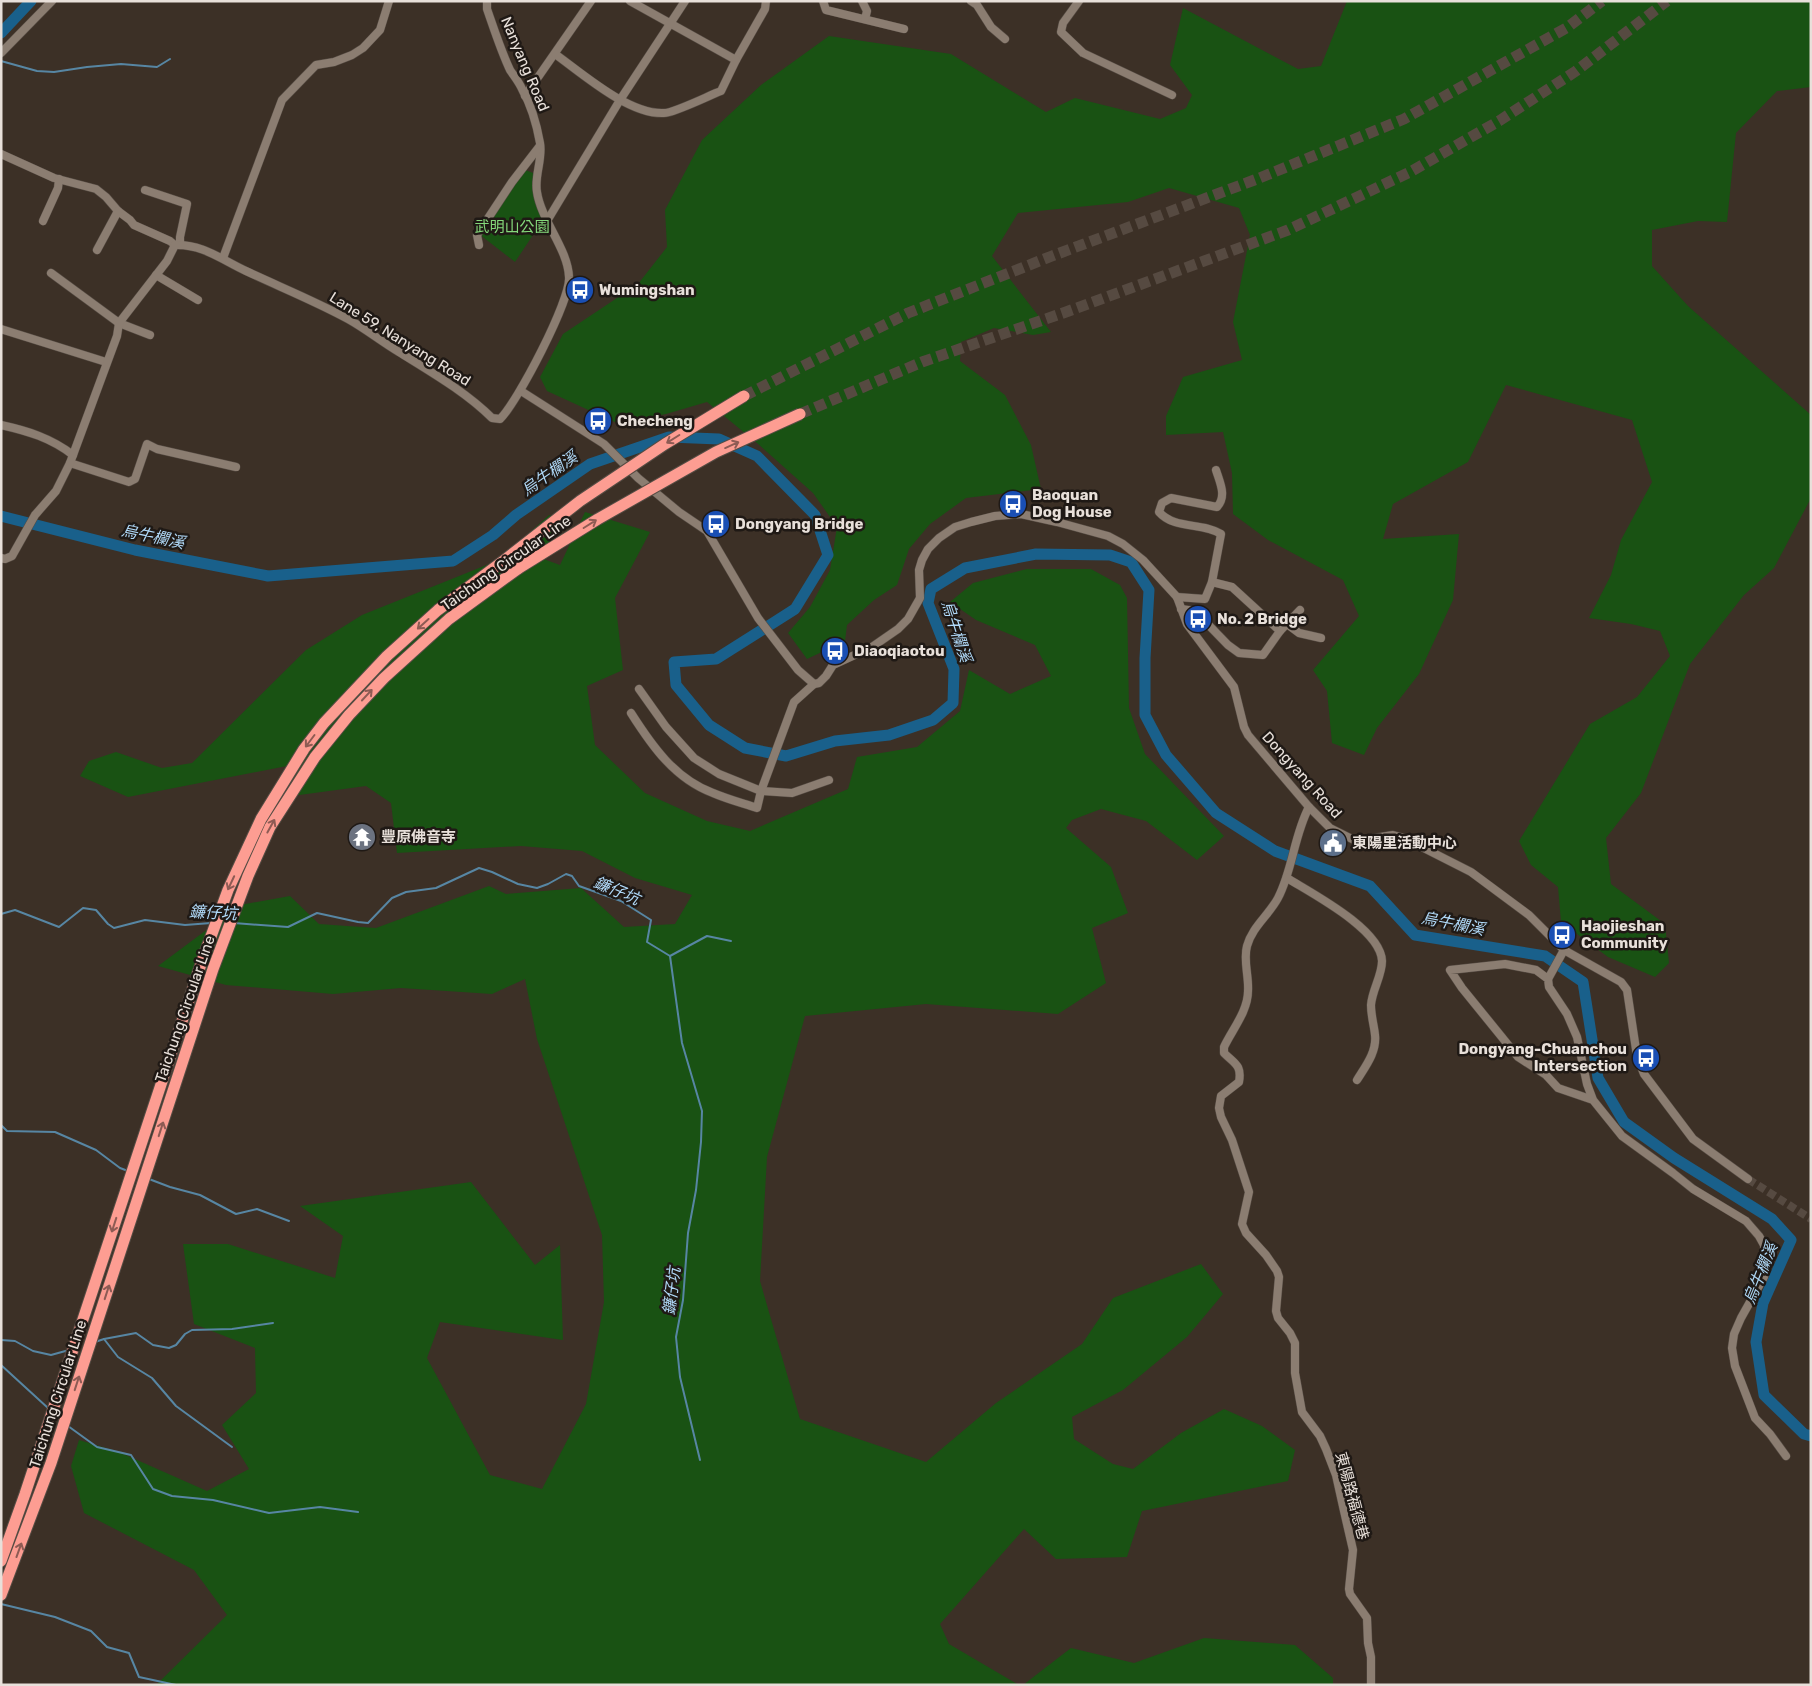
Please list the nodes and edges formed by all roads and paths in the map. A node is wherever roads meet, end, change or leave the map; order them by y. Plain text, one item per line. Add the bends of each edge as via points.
1 (52, 1) edge
2 (389, 1) edge
3 (487, 1) edge
4 (591, 1) edge
5 (630, 1) edge
6 (685, 1) edge
7 (766, 1) edge
8 (823, 1) edge
9 (862, 1) edge
10 (972, 1) edge
11 (1079, 1) edge
12 (865, 19) junction
13 (670, 24) junction
14 (904, 29) dead end
15 (1005, 39) dead end
16 (1, 53) edge
17 (555, 54) junction
18 (736, 60) junction
19 (1172, 94) dead end
20 (525, 96) junction
21 (620, 100) junction
22 (541, 145) junction
23 (1, 154) edge
24 (59, 179) junction
25 (145, 190) dead end
26 (118, 211) junction
27 (43, 221) dead end
28 (547, 221) junction
29 (178, 245) junction
30 (479, 245) dead end
31 (97, 250) dead end
32 (223, 258) junction
33 (51, 273) dead end
34 (156, 275) junction
35 (198, 300) dead end
36 (119, 323) junction
37 (1, 329) edge
38 (150, 336) dead end
39 (106, 362) junction
40 (521, 391) junction
41 (744, 396) tunnel mouth
42 (800, 414) tunnel mouth
43 (504, 416) joint
44 (1, 425) edge
45 (72, 455) junction
46 (70, 463) junction
47 (236, 467) dead end
48 (1216, 470) dead end
49 (1, 558) edge
50 (1212, 582) junction
51 (1177, 597) junction
52 (1181, 609) junction
53 (1300, 610) dead end
54 (1287, 624) junction
55 (1280, 631) junction
56 (1321, 638) dead end
57 (814, 684) junction
58 (639, 689) dead end
59 (631, 713) dead end
60 (829, 780) dead end
61 (762, 792) junction
62 (1309, 807) junction
63 (1287, 878) junction
64 (1564, 950) junction
65 (1548, 979) junction
66 (1357, 1080) dead end
67 (1593, 1100) junction
68 (1748, 1179) tunnel mouth
69 (1786, 1456) dead end
70 (1, 1561) edge
71 (1, 1595) edge
72 (1371, 1685) edge

1 - 16 street
2 - 32 street via 380,30 363,48 334,62 316,65 280,103
3 - 20 street, Nanyang Road via 487,9 510,69
4 - 17 street
5 - 13 street
6 - 13 street
7 - 18 street via 765,9
8 - 12 street via 826,10
9 - 12 street via 867,11
10 - 15 street via 991,27
11 - 19 street via 1063,22 1061,32 1068,40 1082,53
12 - 14 street
13 - 18 street
13 - 21 street
17 - 20 street
17 - 21 street
18 - 21 street via 721,91 665,114 639,109
20 - 22 street, Nanyang Road
21 - 28 street
22 - 28 street, Nanyang Road via 537,192
22 - 30 street via 477,235
23 - 24 street, Lane 59, Nanyang Road
24 - 26 street, Lane 59, Nanyang Road via 96,189
24 - 27 street
25 - 29 street via 187,204
26 - 29 street, Lane 59, Nanyang Road via 134,225
26 - 31 street
28 - 40 street, Nanyang Road via 562,250 570,277 564,301
29 - 32 street, Lane 59, Nanyang Road via 201,249
29 - 34 street
32 - 43 street, Lane 59, Nanyang Road via 349,320 481,406 492,418
33 - 36 street
34 - 35 street
34 - 36 street
36 - 38 street
36 - 39 street
37 - 39 street
39 - 45 street via 86,425
40 - 43 street, Nanyang Road
40 - 57 street via 595,438 638,478 707,531 758,618 798,670
41 -> 70 highway, Taichung Circular Line, bridge via 580,501 438,610 387,656 304,749 261,819 228,890
71 -> 42 highway, Taichung Circular Line, bridge via 48,1472 230,923 270,827 315,757 348,715 384,678 449,619 519,568 598,518 716,452
44 - 45 street via 33,432
45 - 46 street
46 - 47 street via 129,482 135,479 146,444
46 - 49 street via 56,492 35,514 12,556
48 - 50 street via 1223,495 1217,507 1171,498 1162,504 1159,512 1181,524 1221,534
50 - 51 street via 1205,599
50 - 55 street via 1232,588
51 - 52 street, Dongyang Road
51 - 57 street, Dongyang Road via 1143,560 1108,536 1021,514 995,516 955,527 939,538 922,560 920,598 908,619 872,647 832,665 826,676
52 - 55 street via 1195,611 1239,653 1263,655
52 - 62 street, Dongyang Road via 1187,624 1234,687 1248,735
53 - 54 street
54 - 55 street
54 - 56 street via 1299,633
57 - 61 street, Dongyang Road via 794,702
58 - 61 street via 666,727 694,758 719,774
59 - 61 street via 653,745 686,780 711,793 757,808
60 - 61 street via 792,793
62 - 63 street, 東陽路福德巷 via 1302,820
62 - 64 street, Dongyang Road via 1342,836 1356,841 1393,835 1404,838 1471,872 1528,915
63 - 66 street via 1349,917 1366,932 1382,958 1371,1003 1376,1037 1370,1058
63 - 72 street, 東陽路福德巷 via 1278,899 1252,933 1247,945 1247,1004 1224,1047 1224,1053 1239,1066 1241,1072 1239,1082 1221,1096 1219,1108 1249,1192 1242,1224 1279,1277 1276,1310 1295,1343 1295,1373 1302,1412 1320,1436 1336,1475 1352,1550 1350,1594 1367,1618
64 - 65 street
64 - 68 street, Dongyang Road via 1621,982 1627,990 1637,1056 1644,1074 1693,1139
65 - 67 street via 1577,1037
65 - 67 street via 1536,970 1505,964 1450,970 1518,1056 1546,1075 1558,1088
67 - 69 street via 1622,1136 1693,1189 1746,1221 1760,1236 1764,1245 1764,1277 1741,1318 1732,1348 1735,1366 1755,1418

